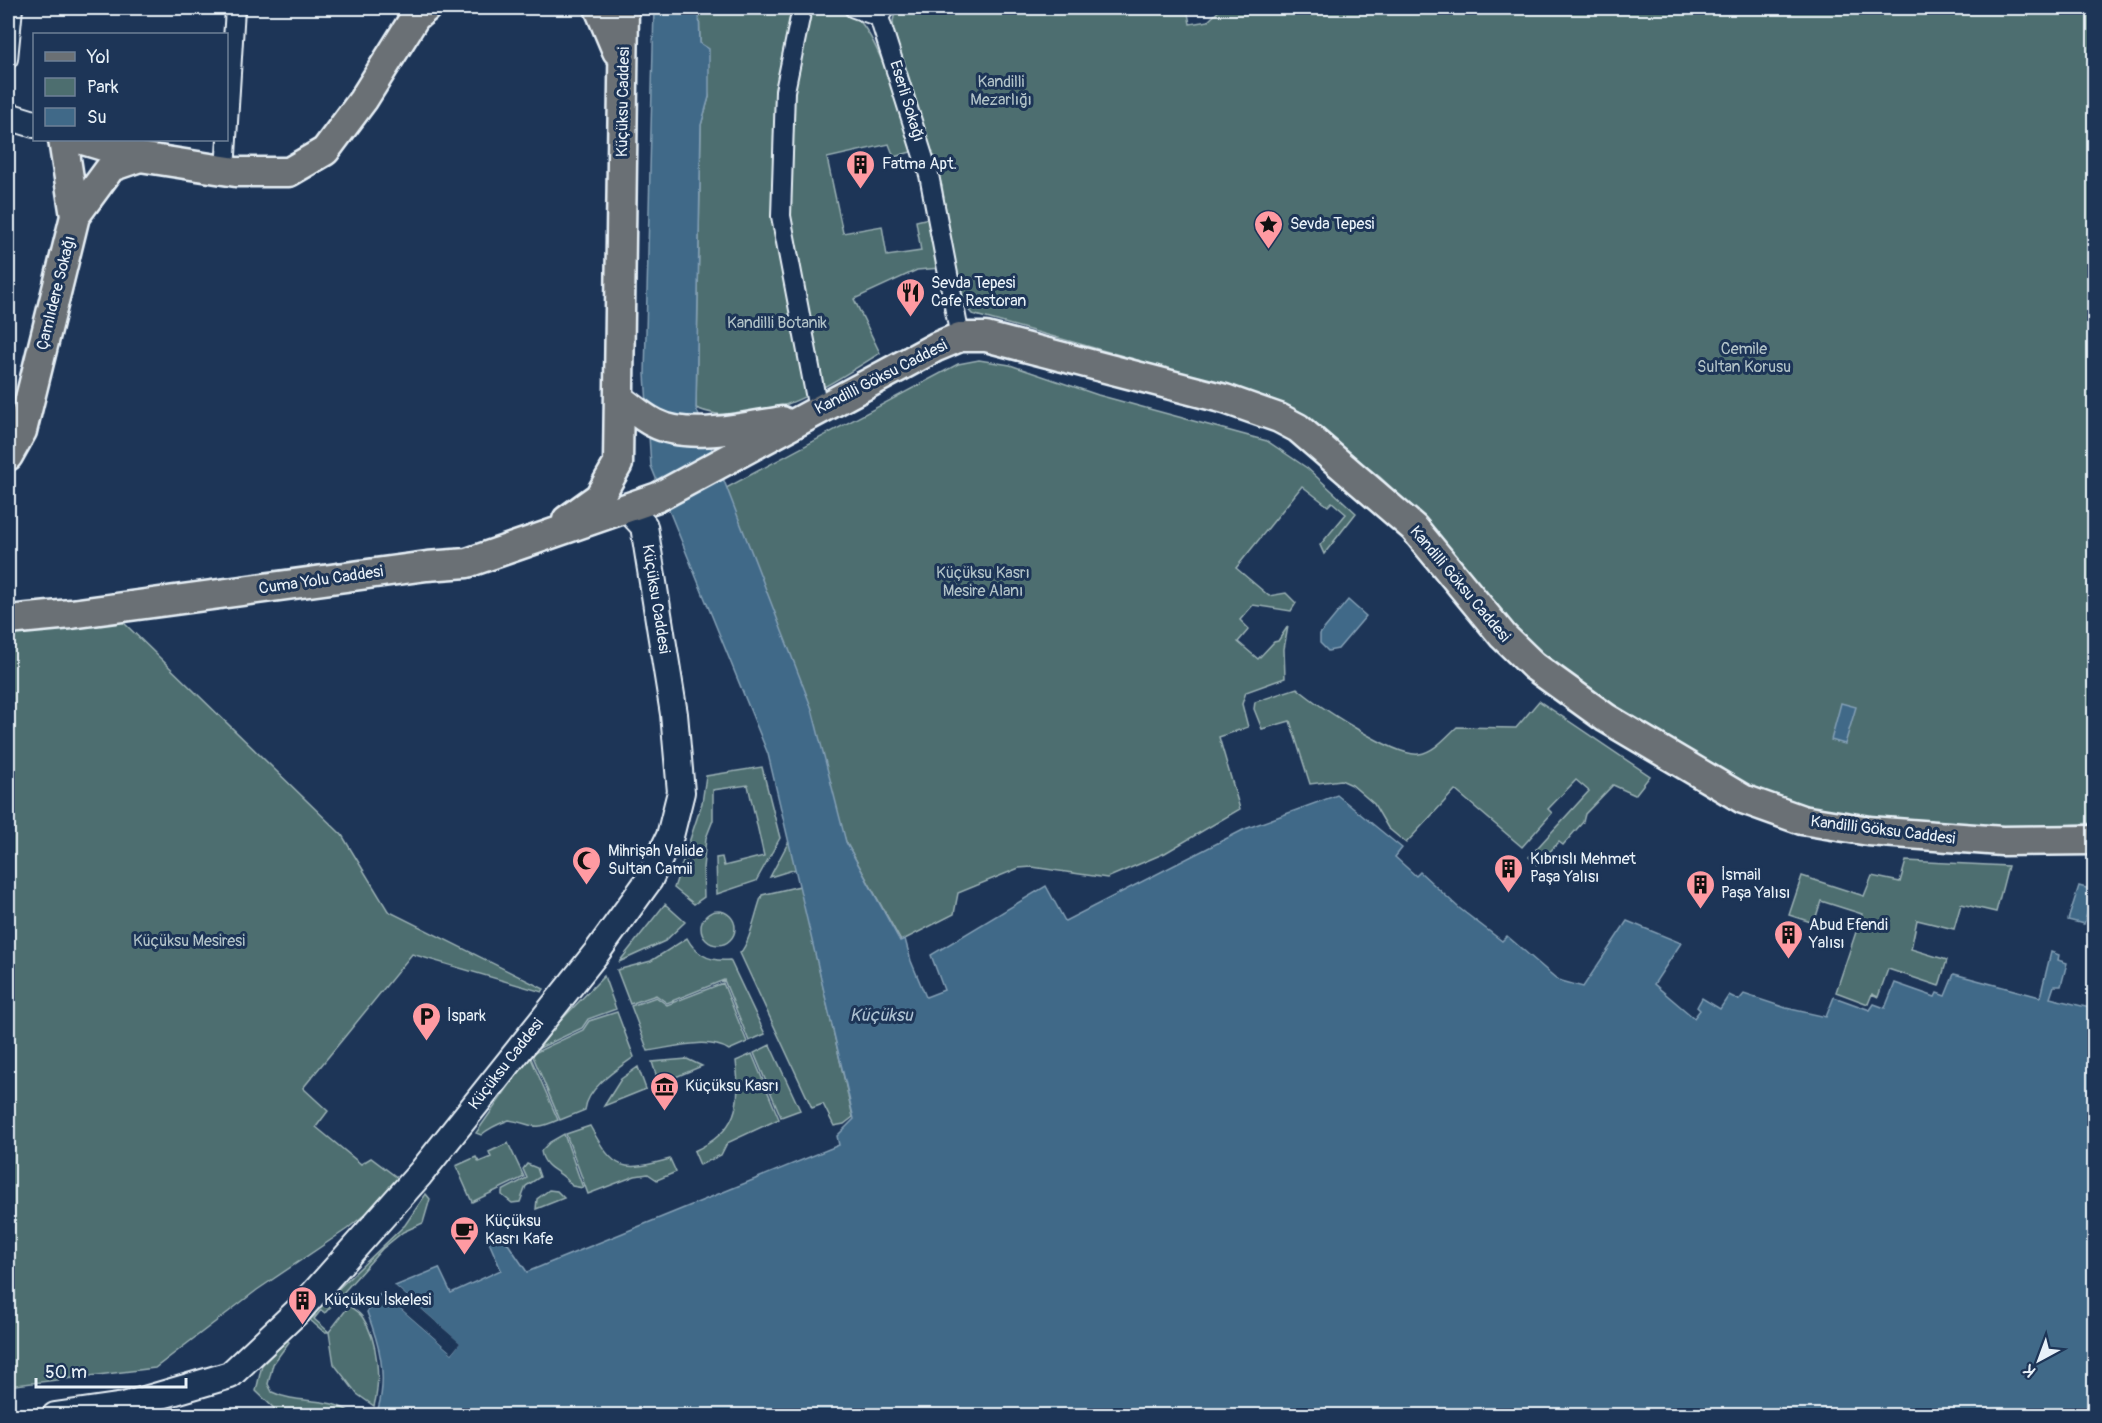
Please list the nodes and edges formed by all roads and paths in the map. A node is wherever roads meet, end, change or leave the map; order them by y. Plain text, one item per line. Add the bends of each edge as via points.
1 (13, 8) edge
2 (235, 8) edge
3 (426, 8) edge
4 (599, 8) edge
5 (624, 8) edge
6 (802, 8) edge
7 (854, 8) edge
8 (882, 12) edge
9 (8, 59) edge
10 (623, 67) junction
11 (8, 116) edge
12 (228, 122) edge
13 (33, 124) edge
14 (63, 141) edge
15 (86, 141) edge
16 (227, 141) edge
17 (140, 157) junction
18 (225, 171) junction
19 (75, 216) junction
20 (960, 338) junction
21 (620, 399) junction
22 (811, 413) junction
23 (8, 456) edge
24 (636, 517) junction
25 (506, 551) junction
26 (8, 606) edge
27 (71, 614) junction
28 (8, 620) edge
29 (2094, 840) edge
30 (55, 1416) edge

1 - 9 street
2 - 12 street
3 - 18 main road via 415,17 363,100 325,151 289,172
4 - 10 main road
5 - 10 main road, Küçüksu Caddesi
6 - 22 street via 785,91 781,216
7 - 8 street
8 - 20 street, Eserli Sokağı via 929,175
10 - 21 main road, Küçüksu Caddesi
11 - 13 street
14 - 19 main road
15 - 17 main road
16 - 18 street
17 - 18 main road
17 - 19 main road, Çamlıdere Sokağı via 111,167
19 - 23 main road, Çamlıdere Sokağı via 22,431
20 - 22 main road, Kandilli Göksu Caddesi
20 - 29 main road, Kandilli Göksu Caddesi via 986,337 1225,399 1298,428 1414,528 1503,636 1541,672 1606,718 1743,799 1802,820 1869,831 2002,841
21 - 22 main road, Kandilli Göksu Caddesi via 653,423 671,430 725,430
21 - 25 main road, Küçüksu Caddesi via 618,464 599,498 567,520
22 - 24 main road, Kandilli Göksu Caddesi via 658,497
24 - 25 main road, Cuma Yolu Caddesi
24 - 30 street, Küçüksu Caddesi via 674,714 681,792 670,836 649,880 597,952 420,1174 300,1308 230,1375 124,1406
25 - 27 main road, Cuma Yolu Caddesi via 466,563
26 - 27 main road
27 - 28 main road, Cuma Yolu Caddesi

